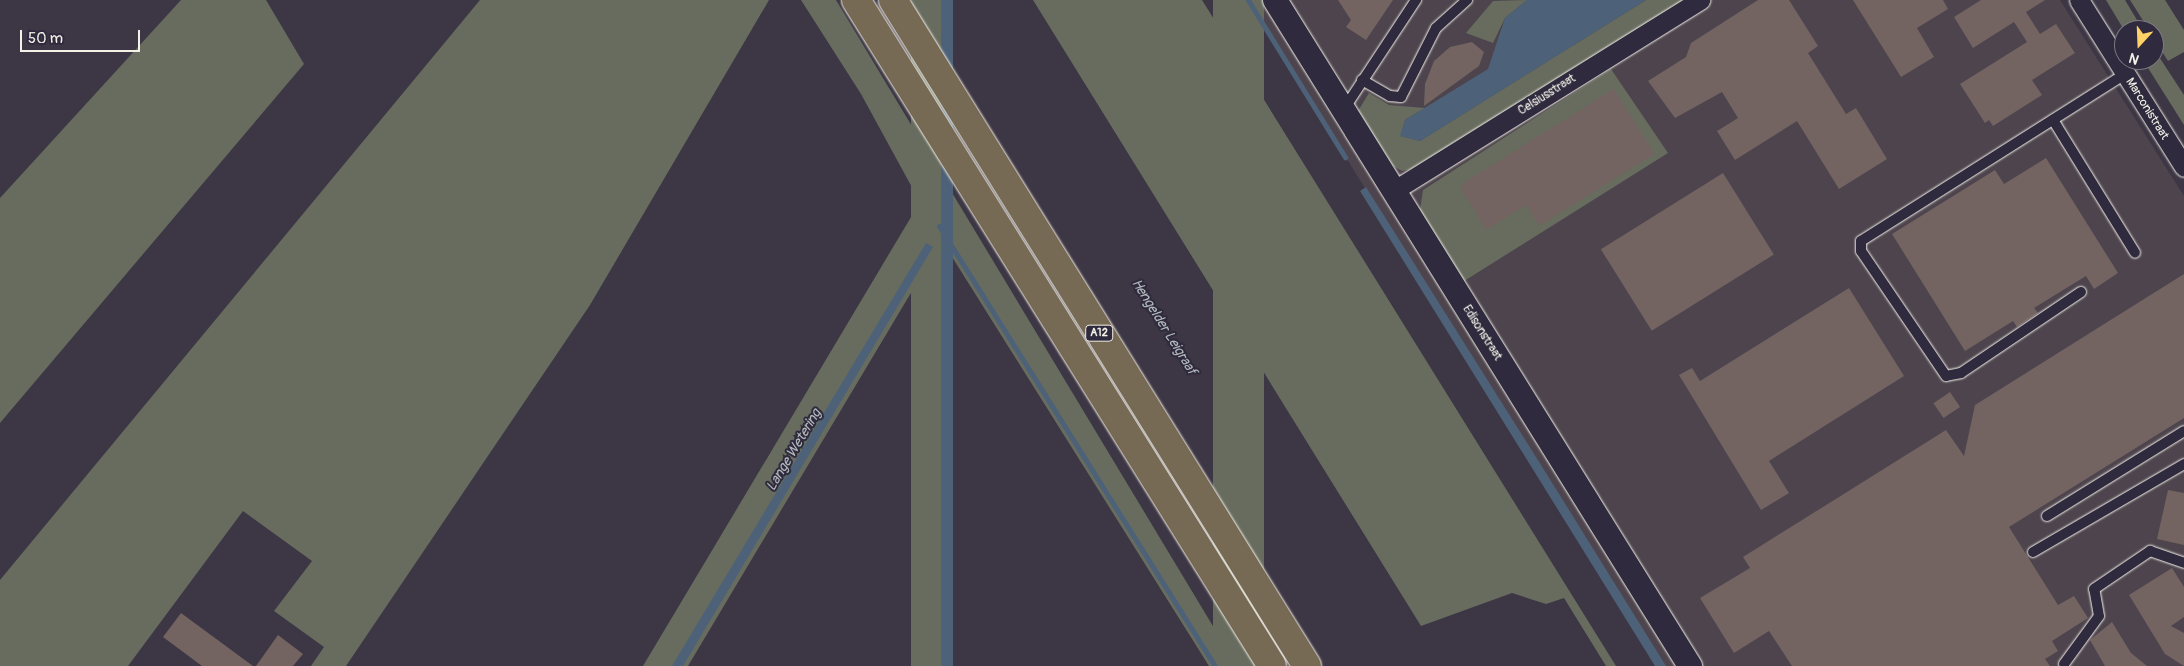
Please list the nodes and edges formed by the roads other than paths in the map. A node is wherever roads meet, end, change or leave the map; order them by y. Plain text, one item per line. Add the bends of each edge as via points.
1 (856, 0) edge
2 (893, 0) edge
3 (1275, 0) edge
4 (1416, 0) edge
5 (1467, 0) edge
6 (1700, 0) edge
7 (2079, 0) edge
8 (2125, 74) junction
9 (1362, 80) junction
10 (1343, 110) junction
11 (2052, 120) junction
12 (2184, 167) edge
13 (1393, 191) junction
14 (2135, 253) dead end
15 (2081, 292) dead end
16 (2184, 431) edge
17 (2184, 464) edge
18 (2047, 516) dead end
19 (2033, 552) dead end
20 (2184, 563) edge
21 (2064, 664) dead end
22 (1272, 666) edge
23 (1306, 666) edge
24 (1690, 666) edge

1 - 22 highway, A12
2 - 23 highway, A12
3 - 10 street, Edisonstraat
4 - 9 lane
5 - 9 lane via 1436,28 1401,96 1390,96
6 - 13 street, Celsiusstraat
7 - 8 street, Marconistraat
8 - 11 lane
8 - 12 street, Marconistraat
9 - 10 lane
10 - 13 street, Edisonstraat
11 - 14 lane
11 - 15 lane via 1861,241 1861,251 1946,376 1961,373
13 - 24 street, Edisonstraat
16 - 18 lane
17 - 19 lane
20 - 21 lane via 2150,551 2094,589 2099,616

